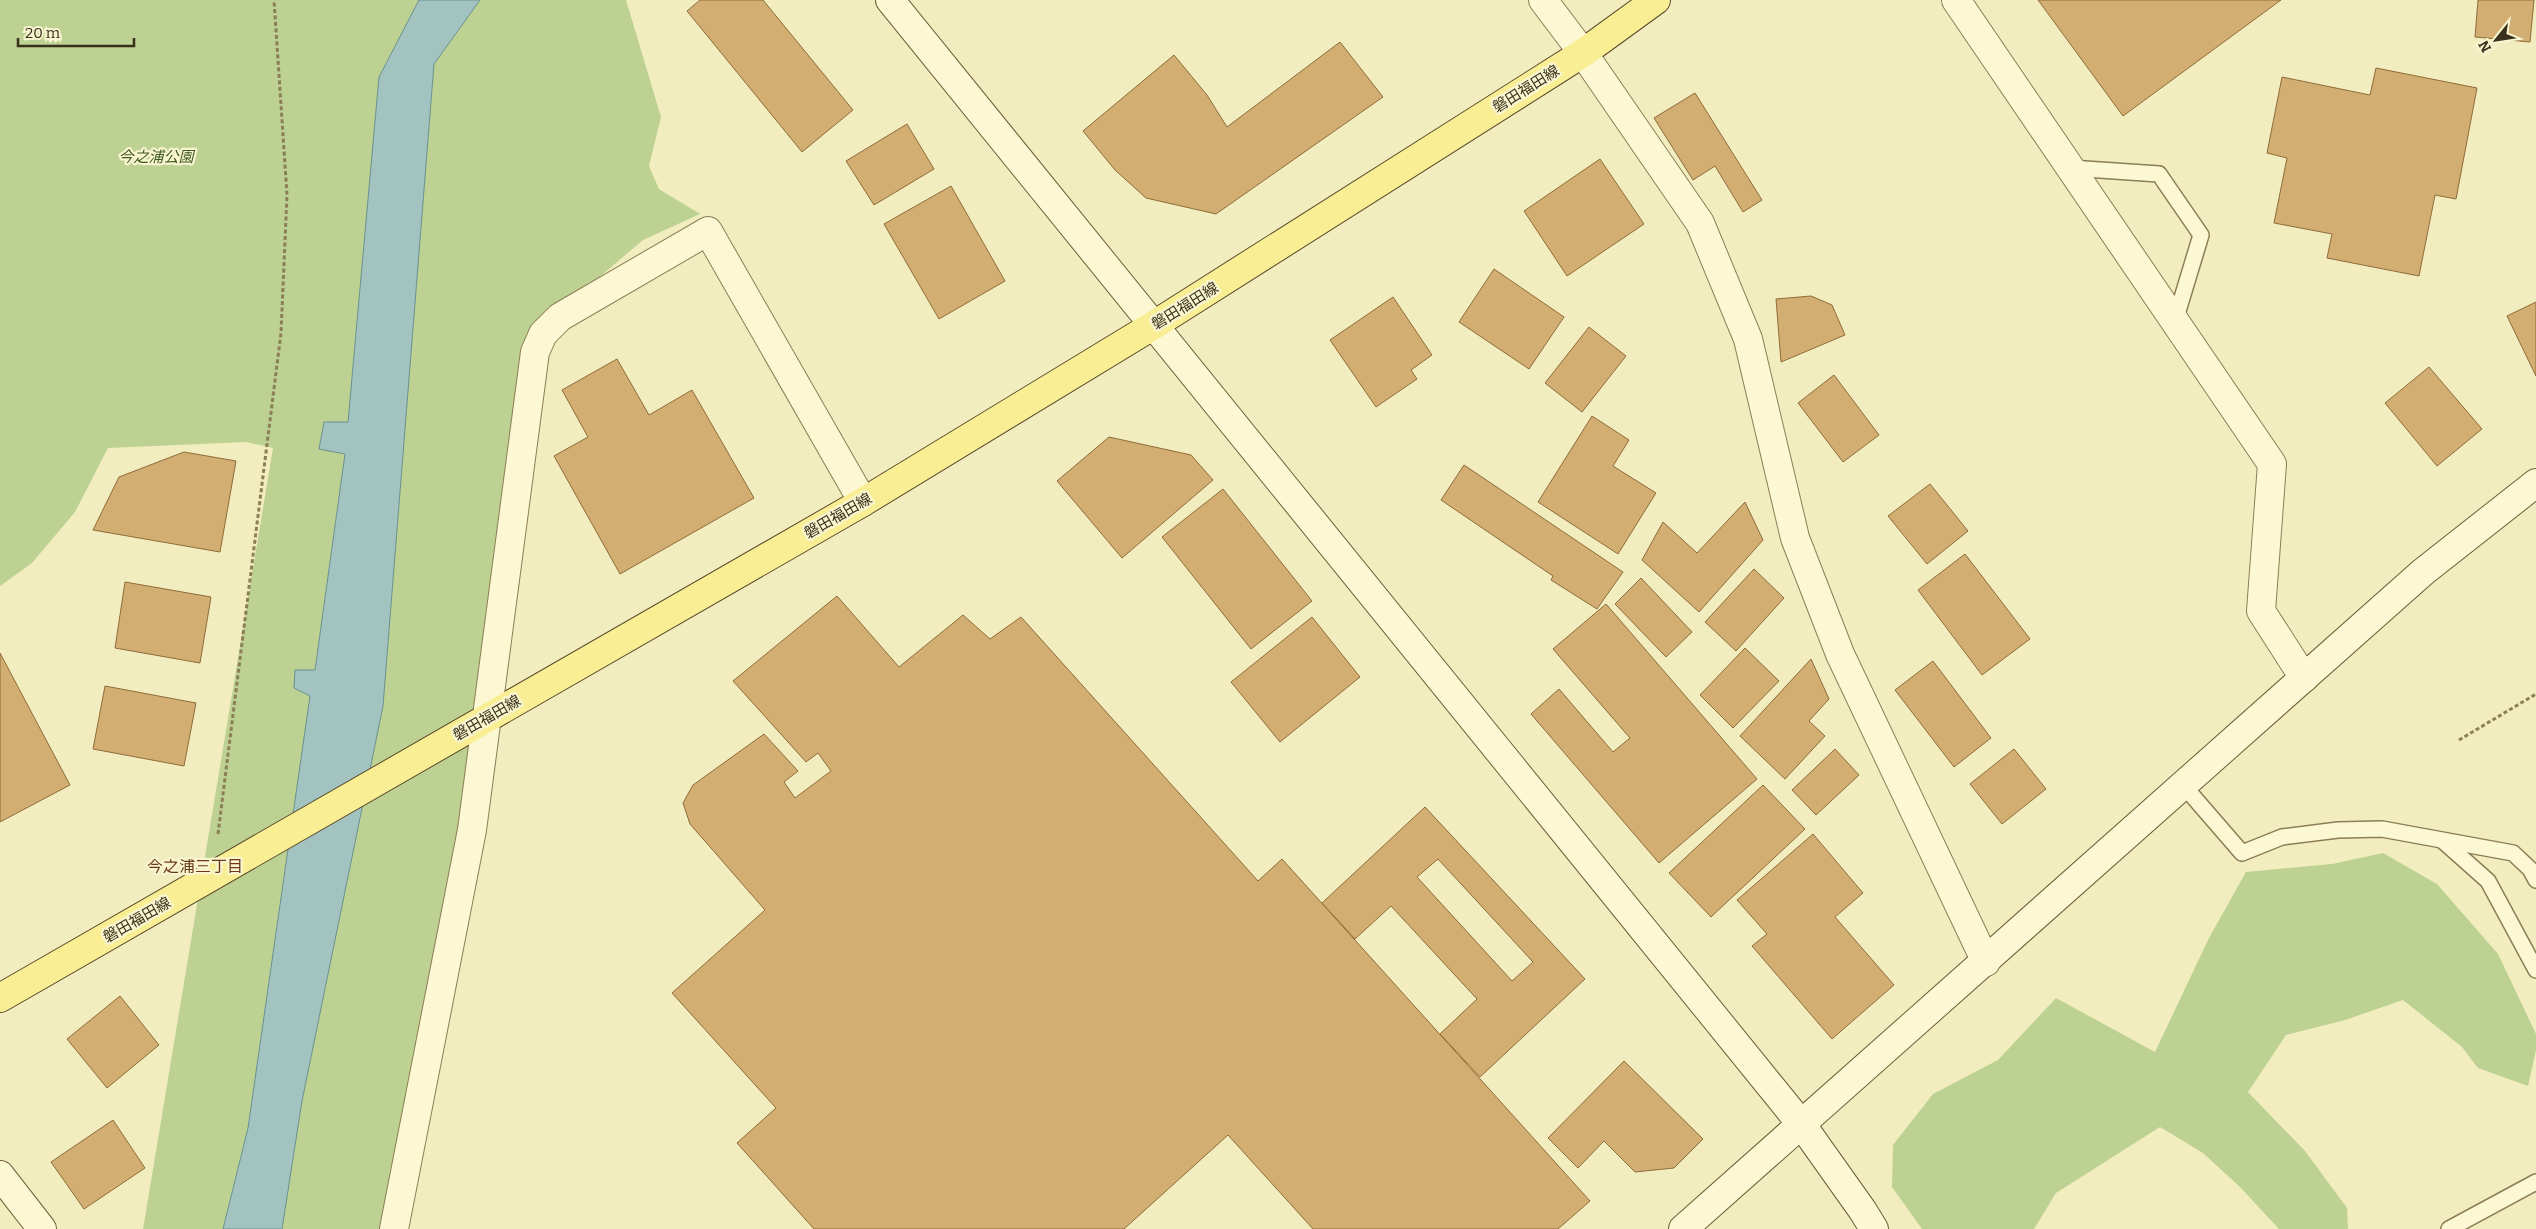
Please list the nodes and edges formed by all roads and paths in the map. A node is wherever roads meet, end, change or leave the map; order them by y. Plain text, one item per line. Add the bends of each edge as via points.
1 (274, 0) edge
2 (890, 0) edge
3 (1543, 0) edge
4 (1656, 0) edge
5 (1956, 0) edge
6 (1583, 53) junction
7 (2070, 168) junction
8 (2175, 321) junction
9 (1154, 325) junction
10 (2536, 483) edge
11 (863, 502) junction
12 (2304, 678) junction
13 (2536, 694) edge
14 (487, 718) junction
15 (2459, 740) dead end
16 (2184, 786) junction
17 (2442, 840) junction
18 (219, 873) junction
19 (2536, 880) edge
20 (1986, 962) junction
21 (2536, 970) edge
22 (0, 998) edge
23 (1802, 1125) junction
24 (0, 1175) edge
25 (2535, 1182) edge
26 (42, 1229) edge
27 (394, 1229) edge
28 (1684, 1229) edge
29 (1874, 1229) edge
30 (2449, 1229) edge

1 - 18 path via 287,195 281,333
2 - 9 street
3 - 6 street
4 - 6 main road, 磐田福田線
5 - 7 street
6 - 9 main road, 磐田福田線
6 - 20 street via 1700,223 1748,339 1795,538 1840,654
7 - 8 street
7 - 8 lane via 2159,174 2201,235
8 - 12 street via 2272,464 2261,611
9 - 11 main road, 磐田福田線
9 - 23 street
10 - 12 street via 2423,572
11 - 14 main road, 磐田福田線
11 - 14 street via 708,232 560,317 543,334 534,352
12 - 16 street
13 - 15 path
14 - 18 main road, 磐田福田線
14 - 27 street via 472,830
16 - 17 lane via 2242,854 2282,836 2338,830 2382,829
16 - 20 street
17 - 19 lane via 2513,853 2530,869
17 - 21 lane via 2488,881
18 - 22 main road, 磐田福田線
20 - 23 street
23 - 28 street
23 - 29 street via 1864,1210
24 - 26 street
25 - 30 lane

